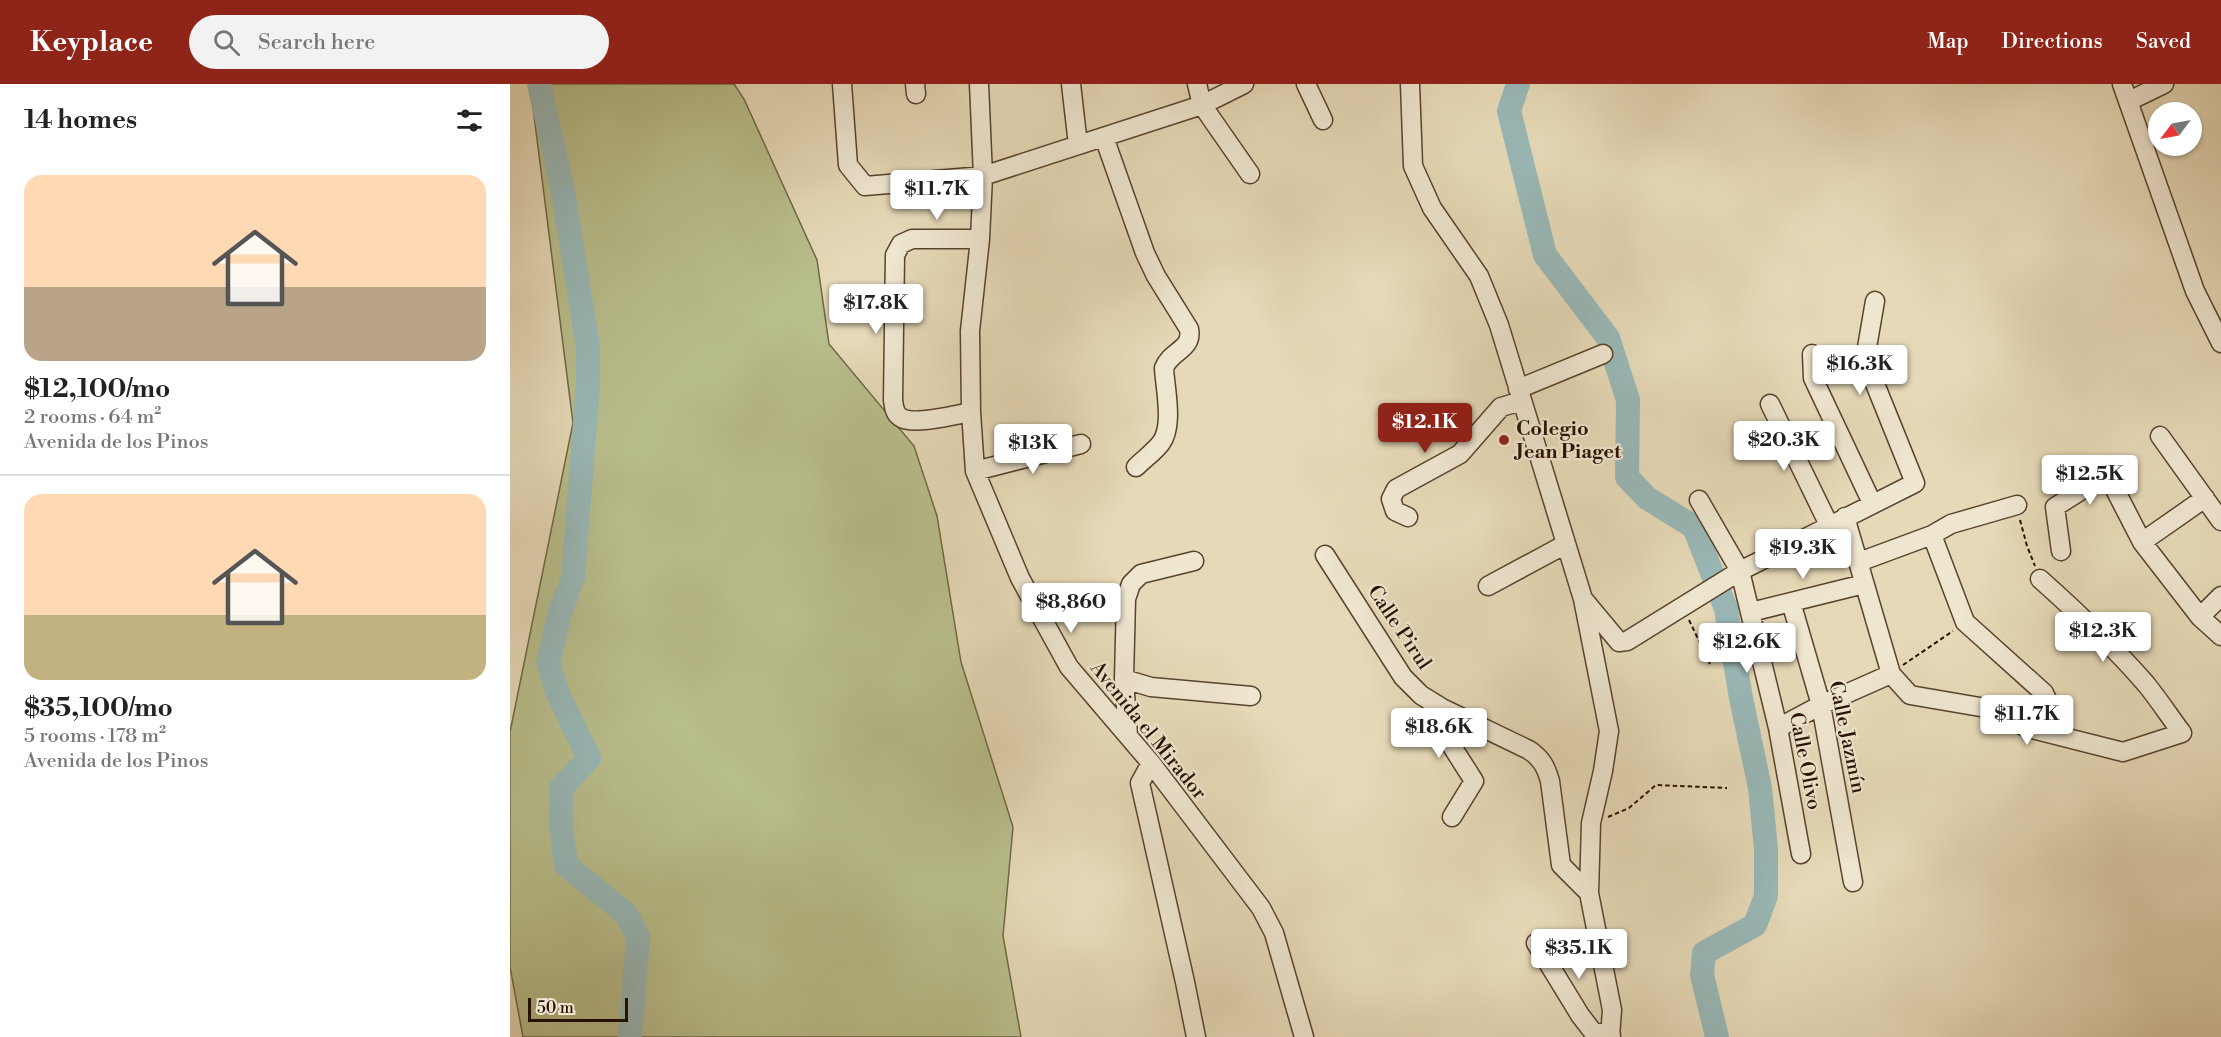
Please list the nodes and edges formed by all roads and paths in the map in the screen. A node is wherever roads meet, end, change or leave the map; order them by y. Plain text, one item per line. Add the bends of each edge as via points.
1 (842, 84) edge
2 (979, 84) edge
3 (1071, 84) edge
4 (1197, 84) edge
5 (1244, 84) edge
6 (1306, 84) edge
7 (1410, 84) edge
8 (2122, 84) edge
9 (2164, 84) edge
10 (2129, 102) junction
11 (1202, 105) junction
12 (1323, 120) dead end
13 (1104, 137) junction
14 (1078, 145) junction
15 (1250, 174) dead end
16 (983, 176) junction
17 (980, 239) junction
18 (1875, 301) dead end
19 (2221, 343) edge
20 (1603, 354) dead end
21 (1812, 354) dead end
22 (1520, 395) junction
23 (1770, 404) dead end
24 (971, 412) junction
25 (2160, 436) dead end
26 (1082, 444) dead end
27 (1136, 467) dead end
28 (975, 471) junction
29 (2205, 498) junction
30 (1700, 501) dead end
31 (1872, 503) junction
32 (2017, 506) joint
33 (1408, 517) dead end
34 (1845, 517) junction
35 (2221, 521) edge
36 (1829, 525) junction
37 (1932, 535) junction
38 (2142, 542) junction
39 (1566, 544) junction
40 (2061, 551) dead end
41 (1325, 555) dead end
42 (1194, 561) dead end
43 (1859, 562) junction
44 (1743, 569) junction
45 (2040, 579) joint
46 (1864, 584) junction
47 (1488, 586) dead end
48 (2221, 596) edge
49 (1583, 599) junction
50 (1791, 602) junction
51 (1683, 606) junction
52 (1751, 612) junction
53 (2200, 617) junction
54 (1965, 622) junction
55 (2221, 636) edge
56 (1710, 664) dead end
57 (1891, 674) junction
58 (1124, 679) junction
59 (1251, 696) dead end
60 (1821, 705) junction
61 (1469, 721) junction
62 (1778, 728) junction
63 (1128, 735) junction
64 (2064, 736) junction
65 (1150, 763) junction
66 (1727, 788) dead end
67 (1452, 817) dead end
68 (1591, 823) junction
69 (1801, 855) dead end
70 (1853, 882) dead end
71 (1589, 893) junction
72 (1536, 943) dead end
73 (1611, 1036) edge
74 (1196, 1037) edge
75 (1304, 1037) edge

1 - 16 street via 848,165 865,186
2 - 16 street, Avenida el Mirador
3 - 14 street
4 - 11 street
5 - 11 street
6 - 12 street
7 - 22 street via 1413,166 1432,208 1479,276
8 - 10 street
9 - 10 street
10 - 19 street via 2195,291
11 - 13 street
11 - 15 street
13 - 14 street
13 - 27 street via 1145,253 1189,329 1190,338 1166,361 1164,368 1166,433
14 - 16 street
16 - 17 street, Avenida el Mirador
17 - 24 street, Avenida el Mirador via 970,331
17 - 24 street via 912,239 901,244 895,255 896,413 912,421
18 - 31 street via 1865,359 1915,483
20 - 22 street
21 - 31 street via 1813,378
22 - 33 street via 1501,407 1460,454 1396,489 1391,499 1395,511
22 - 39 street
23 - 36 street
24 - 28 street, Avenida el Mirador
25 - 29 street
26 - 28 street
28 - 63 street, Avenida el Mirador via 1020,578 1069,667
29 - 35 street
29 - 38 street
30 - 44 street, Calle Olivo
31 - 34 street
32 - 37 street via 1951,524
32 - 45 path
34 - 36 street
34 - 43 street
36 - 44 street
37 - 43 street
37 - 54 street
38 - 40 street via 2108,474 2055,507
38 - 53 street
39 - 47 street
39 - 49 street
41 - 61 street, Calle Pirul via 1402,677 1421,695
42 - 58 street via 1141,574 1131,584 1126,599
43 - 46 street
44 - 51 street
44 - 52 street, Calle Olivo
45 - 64 street via 2121,656 2182,733 2123,752
46 - 50 street
46 - 57 street
48 - 53 street
49 - 51 street via 1619,642 1627,641
49 - 68 street via 1609,731
50 - 52 street
50 - 60 street, Calle Jazmín
51 - 56 path
52 - 62 street, Calle Olivo
53 - 55 street
54 - 57 path
54 - 64 street via 2044,693
57 - 60 street
57 - 64 street via 1910,695 1986,708 2028,728
58 - 59 street via 1151,687
58 - 63 street
60 - 62 street
60 - 70 street, Calle Jazmín
61 - 67 street via 1452,742 1474,781
61 - 71 street, Calle Pirul via 1541,758 1550,782 1561,865
62 - 69 street, Calle Olivo
63 - 65 street, Avenida el Mirador
65 - 74 street via 1140,783
65 - 75 street, Avenida el Mirador via 1261,908 1274,933
66 - 68 path via 1656,785 1629,808
68 - 71 street
71 - 73 street via 1612,1010
72 - 73 street via 1593,1032

